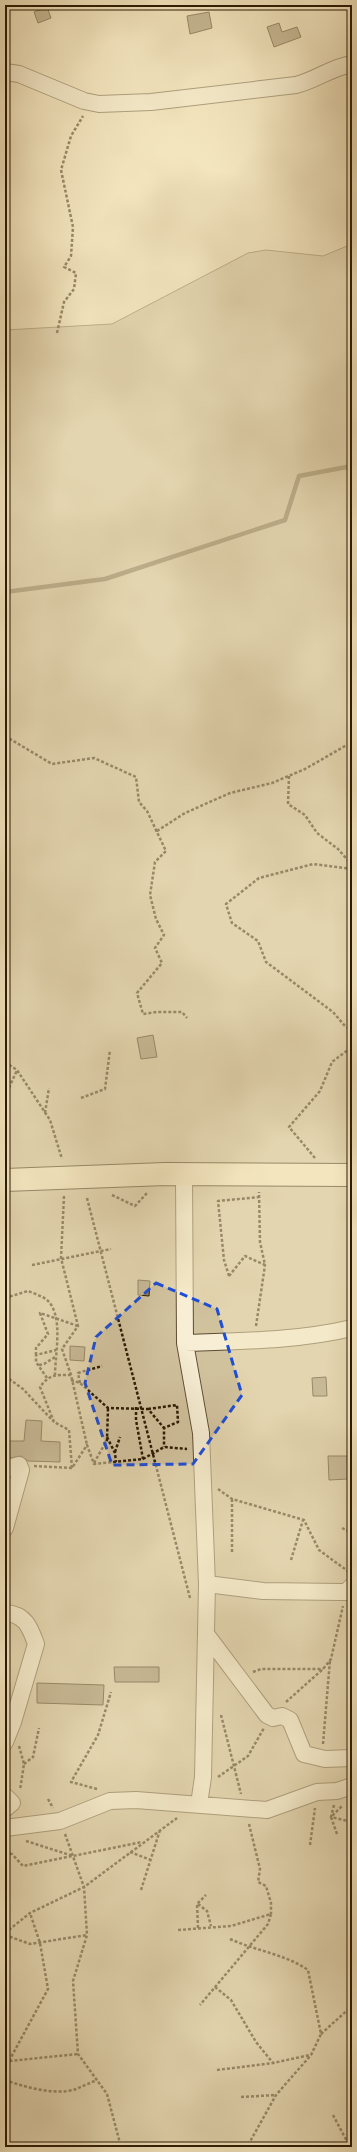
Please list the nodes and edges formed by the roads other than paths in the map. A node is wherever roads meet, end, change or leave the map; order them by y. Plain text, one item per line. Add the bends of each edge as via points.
1 (352, 64) edge
2 (5, 72) edge
3 (184, 1175) junction
4 (352, 1175) edge
5 (5, 1180) edge
6 (352, 1328) edge
7 (185, 1343) junction
8 (12, 1467) edge
9 (5, 1528) edge
10 (207, 1584) junction
11 (349, 1589) edge
12 (5, 1613) edge
13 (206, 1634) junction
14 (5, 1742) edge
15 (352, 1758) edge
16 (345, 1792) edge
17 (13, 1796) edge
18 (199, 1804) junction
19 (5, 1809) edge
20 (5, 1828) edge

1 - 2 street via 296,85 151,102 91,103 19,74
3 - 4 main road
3 - 5 main road
3 - 7 street
6 - 7 street via 324,1334 253,1341
7 - 10 street via 201,1433
8 - 9 street via 21,1476
10 - 11 street via 263,1591
10 - 13 street
12 - 14 street via 24,1619 36,1644
13 - 15 street via 267,1715 273,1718 282,1716 290,1720 304,1754 325,1759
13 - 18 street via 203,1777
16 - 18 street via 317,1792 267,1810
17 - 19 street via 12,1803
18 - 20 street via 110,1801 60,1821

